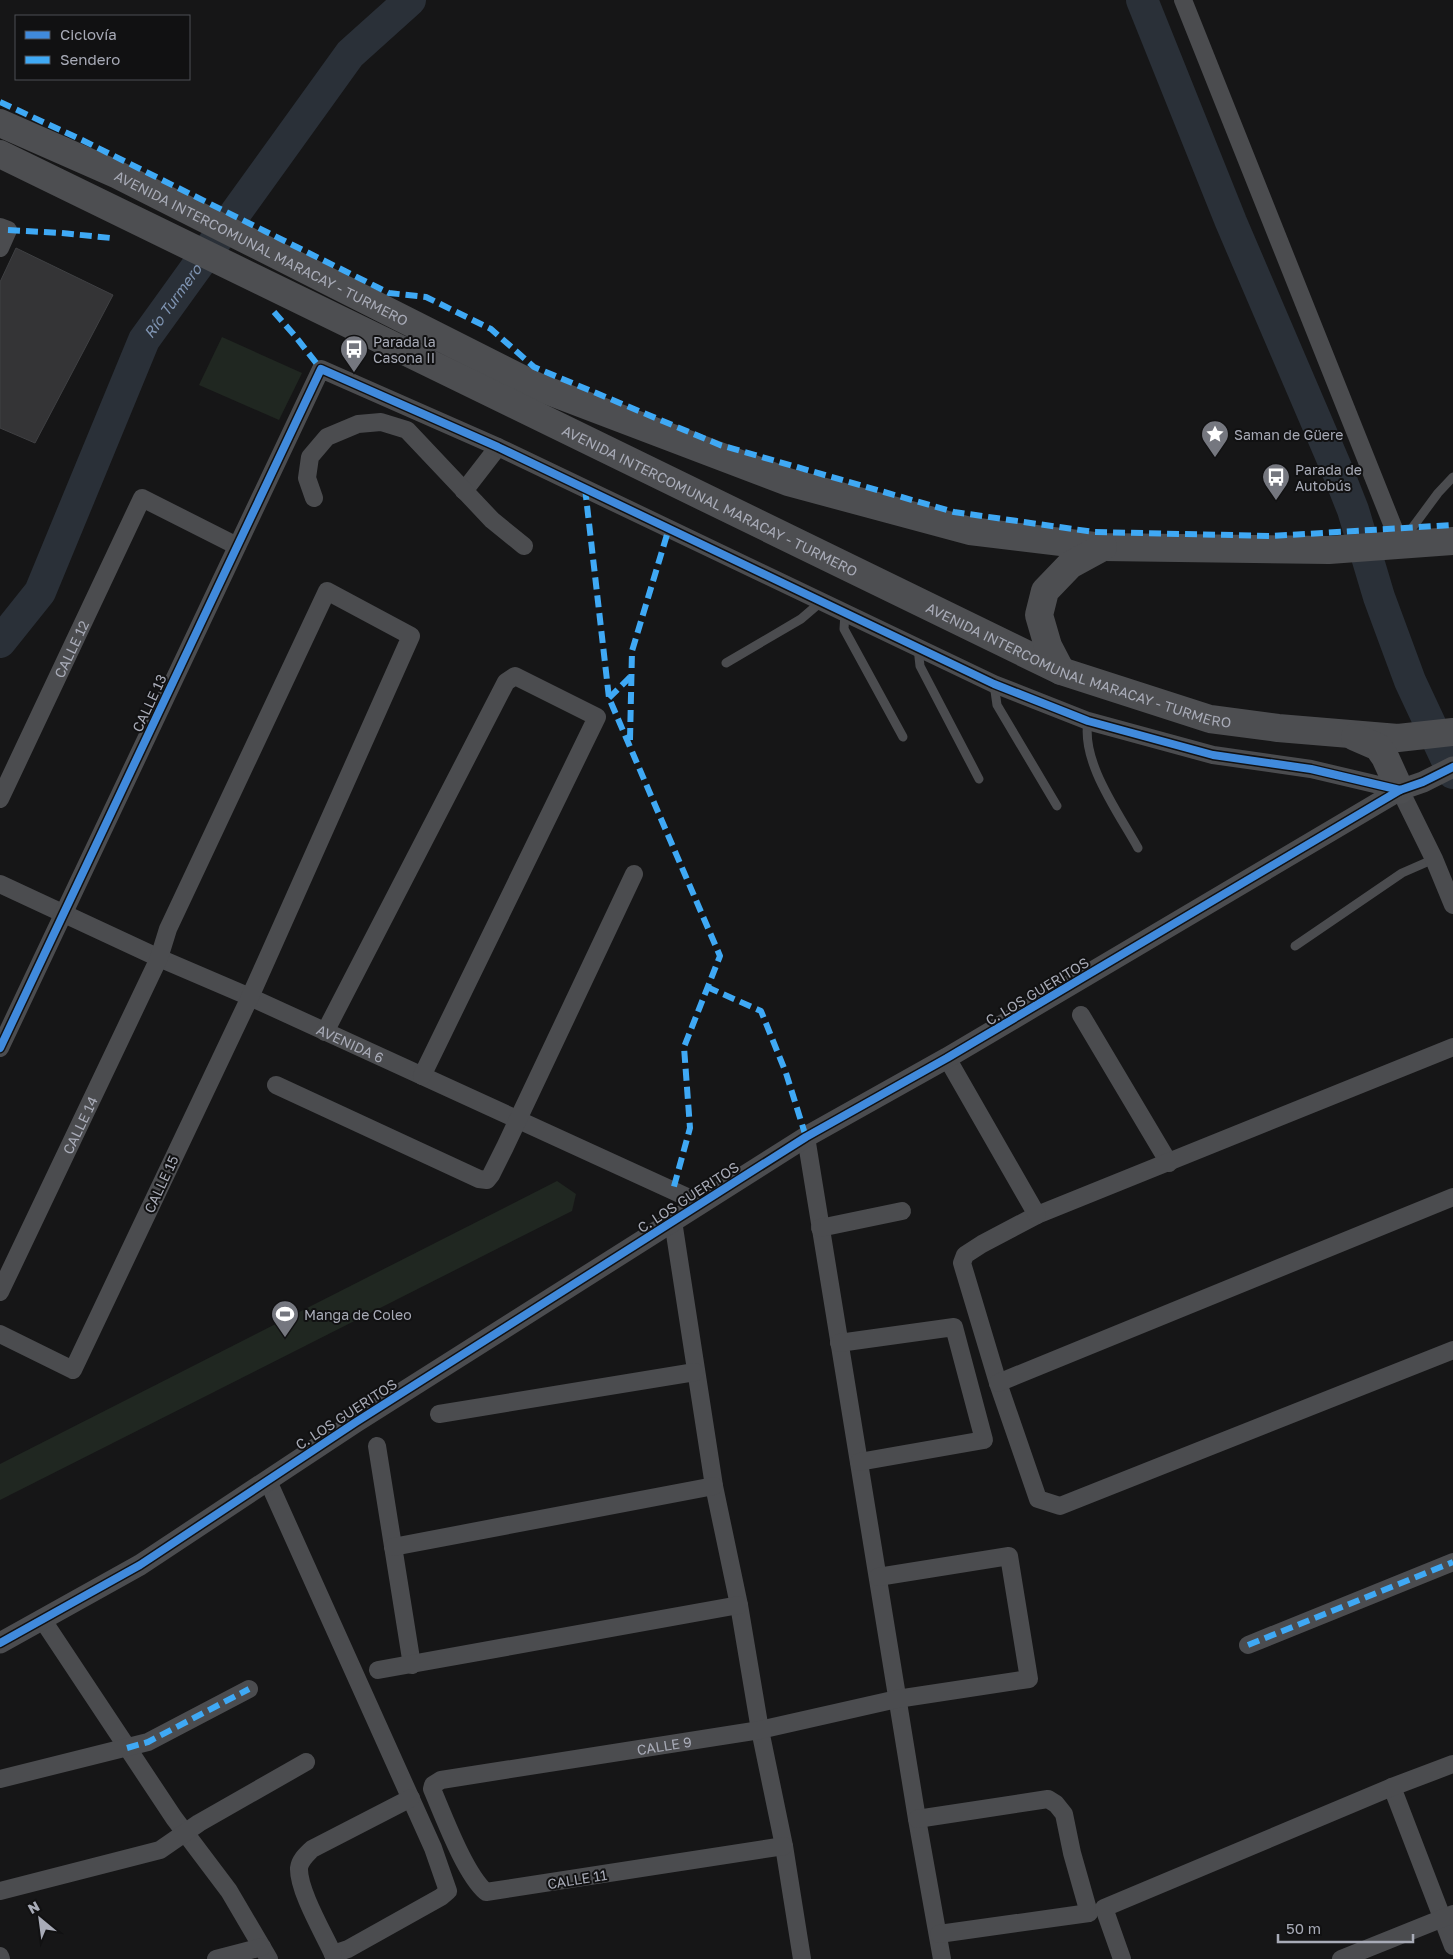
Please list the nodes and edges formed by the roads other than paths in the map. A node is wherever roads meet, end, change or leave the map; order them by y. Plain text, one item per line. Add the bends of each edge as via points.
1 (1182, 0) edge
2 (0, 123) edge
3 (0, 154) edge
4 (0, 227) edge
5 (0, 248) edge
6 (498, 447) junction
7 (1453, 476) edge
8 (464, 490) junction
9 (314, 498) dead end
10 (1453, 541) edge
11 (237, 546) junction
12 (524, 546) dead end
13 (1388, 546) junction
14 (1103, 547) junction
15 (823, 601) junction
16 (845, 613) junction
17 (918, 647) junction
18 (726, 663) dead end
19 (1062, 671) junction
20 (994, 684) junction
21 (1088, 721) junction
22 (1453, 732) edge
23 (1351, 735) junction
24 (903, 737) dead end
25 (1453, 767) edge
26 (979, 779) dead end
27 (1412, 786) junction
28 (0, 799) edge
29 (1057, 806) dead end
30 (1138, 848) dead end
31 (1434, 859) junction
32 (634, 874) dead end
33 (0, 884) edge
34 (1453, 905) edge
35 (63, 912) junction
36 (1296, 946) dead end
37 (159, 958) junction
38 (250, 998) junction
39 (1081, 1015) dead end
40 (325, 1032) junction
41 (1453, 1047) edge
42 (0, 1048) edge
43 (947, 1058) junction
44 (422, 1076) junction
45 (276, 1085) dead end
46 (518, 1120) junction
47 (806, 1138) junction
48 (1169, 1162) junction
49 (1453, 1197) edge
50 (700, 1203) junction
51 (902, 1211) dead end
52 (1037, 1215) junction
53 (673, 1221) junction
54 (820, 1228) junction
55 (0, 1292) edge
56 (0, 1334) edge
57 (839, 1343) junction
58 (1453, 1350) edge
59 (696, 1372) junction
60 (998, 1383) junction
61 (439, 1414) dead end
62 (377, 1446) dead end
63 (859, 1462) junction
64 (268, 1481) junction
65 (714, 1486) junction
66 (393, 1547) junction
67 (1453, 1562) edge
68 (878, 1577) junction
69 (739, 1605) junction
70 (42, 1619) junction
71 (0, 1643) edge
72 (1248, 1644) dead end
73 (412, 1665) junction
74 (378, 1670) dead end
75 (249, 1689) dead end
76 (898, 1699) junction
77 (760, 1730) junction
78 (127, 1748) junction
79 (306, 1762) dead end
80 (1453, 1764) edge
81 (0, 1779) edge
82 (1392, 1787) junction
83 (432, 1790) joint
84 (411, 1798) junction
85 (917, 1819) junction
86 (185, 1832) junction
87 (784, 1846) junction
88 (0, 1891) edge
89 (1448, 1916) edge
90 (938, 1934) junction
91 (1453, 1946) edge
92 (265, 1953) edge
93 (335, 1957) edge
94 (216, 1959) edge
95 (802, 1959) edge
96 (942, 1959) edge
97 (1122, 1959) edge
98 (1341, 1959) edge

1 - 13 street
2 - 14 main road, AVENIDA INTERCOMUNAL MARACAY - TURMERO via 118,174 538,387 788,482 970,531
3 - 19 main road, AVENIDA INTERCOMUNAL MARACAY - TURMERO
4 - 5 street via 8,230
6 - 8 street
6 - 11 street, CALLE 13 via 321,369
6 - 15 street
7 - 13 lane
8 - 9 street via 406,430 381,422 358,424 327,437 310,457 307,478
8 - 12 street via 492,520
10 - 13 main road, AVENIDA INTERCOMUNAL MARACAY - TURMERO
11 - 28 street, CALLE 12 via 142,498
11 - 35 street, CALLE 13
13 - 14 main road, AVENIDA INTERCOMUNAL MARACAY - TURMERO via 1329,550
14 - 19 main road via 1070,564 1045,590 1039,615 1048,646
15 - 16 street
15 - 18 lane via 801,619
16 - 17 street
16 - 24 lane via 844,629
17 - 20 street
17 - 26 lane via 920,666
19 - 23 main road, AVENIDA INTERCOMUNAL MARACAY - TURMERO via 1210,719
20 - 21 street
20 - 29 lane via 997,705
21 - 27 street via 1213,755
21 - 30 lane via 1089,753
22 - 23 main road, AVENIDA INTERCOMUNAL MARACAY - TURMERO via 1398,738
23 - 27 main road via 1378,748
25 - 27 street, C. LOS GUERITOS
27 - 31 street
27 - 43 street, C. LOS GUERITOS
31 - 34 street
31 - 36 lane via 1402,873
32 - 46 street
33 - 35 street, AVENIDA 6
35 - 37 street, AVENIDA 6
35 - 42 street, CALLE 13
37 - 38 street, AVENIDA 6
37 - 38 street, CALLE 14 via 168,929 327,591 411,636
37 - 55 street, CALLE 14
38 - 40 street, AVENIDA 6
38 - 56 street, CALLE 15 via 73,1370
39 - 48 street
40 - 44 street, AVENIDA 6
40 - 44 street via 506,682 514,676 598,717
41 - 48 street
43 - 47 street, C. LOS GUERITOS
43 - 52 street
44 - 46 street, AVENIDA 6
45 - 46 street via 479,1179 487,1180 491,1175
46 - 50 street, AVENIDA 6
47 - 50 street, C. LOS GUERITOS
47 - 54 street
48 - 52 street
49 - 60 street
50 - 53 street, C. LOS GUERITOS
51 - 54 street
52 - 60 street via 982,1244 965,1255 962,1263
53 - 59 street
53 - 64 street, C. LOS GUERITOS
54 - 57 street
57 - 63 street
57 - 63 street via 954,1327 984,1440
58 - 60 street via 1060,1506 1038,1499
59 - 61 street
59 - 65 street
62 - 66 street
63 - 68 street
64 - 70 street, C. LOS GUERITOS via 140,1565
64 - 84 street
65 - 66 street
65 - 69 street
66 - 73 street
67 - 72 street
68 - 76 street
68 - 76 street, CALLE 9 via 1009,1556 1029,1679
69 - 73 street
69 - 77 street
70 - 71 street, C. LOS GUERITOS
70 - 78 street
73 - 74 street
75 - 78 street via 148,1742
76 - 77 street, CALLE 9
76 - 85 street
77 - 83 street, CALLE 9 via 441,1780 433,1785
77 - 87 street
78 - 81 street
78 - 86 street
79 - 86 street
80 - 82 street
82 - 89 street
82 - 97 street via 1104,1908
83 - 87 street, CALLE 11 via 478,1886 486,1892
84 - 93 street via 434,1848 448,1891
84 - 93 street via 312,1849 302,1859 299,1869 303,1891
85 - 90 street
85 - 90 street via 1048,1799 1064,1814 1089,1913
86 - 88 street via 152,1854
86 - 92 street via 229,1891
87 - 95 street
89 - 91 street
89 - 98 street
90 - 96 street
92 - 94 street

